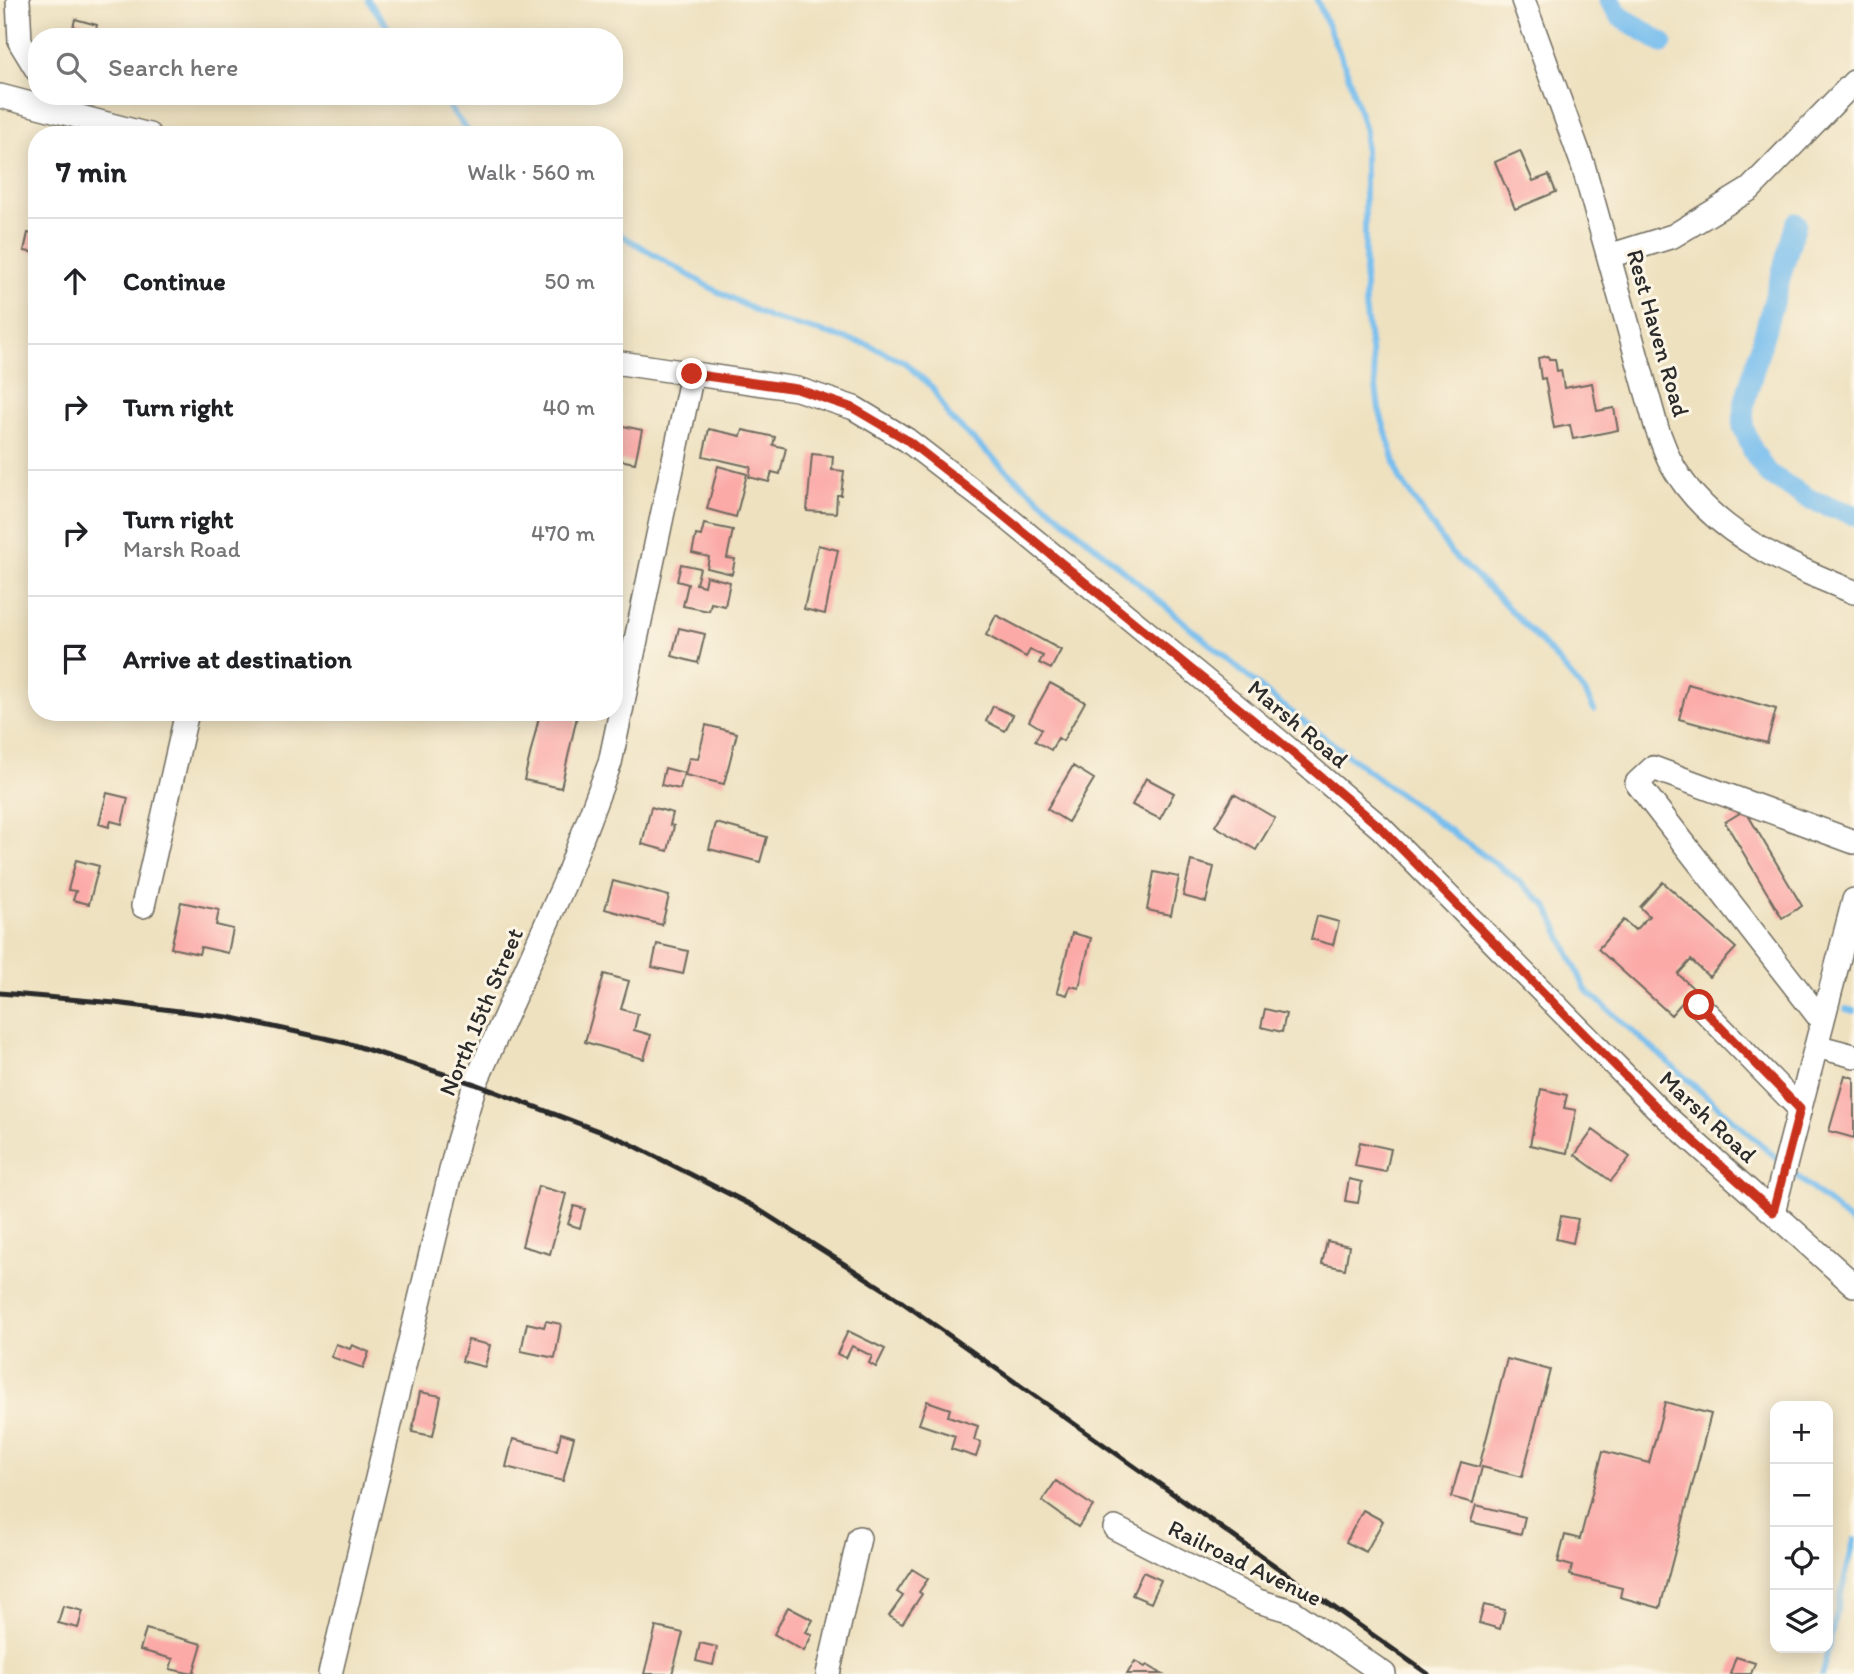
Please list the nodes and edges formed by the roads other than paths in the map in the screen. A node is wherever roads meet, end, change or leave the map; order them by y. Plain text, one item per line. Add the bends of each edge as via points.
1 (18, 0) edge
2 (1523, 0) edge
3 (28, 55) edge
4 (1854, 82) edge
5 (0, 96) edge
6 (28, 103) edge
7 (34, 105) edge
8 (66, 105) edge
9 (83, 118) junction
10 (114, 126) edge
11 (1609, 257) junction
12 (623, 363) edge
13 (692, 374) junction
14 (1854, 592) edge
15 (623, 701) edge
16 (185, 721) edge
17 (619, 721) edge
18 (1854, 842) edge
19 (1854, 900) edge
20 (143, 906) dead end
21 (1699, 1005) dead end
22 (1822, 1021) junction
23 (1816, 1046) junction
24 (1854, 1056) edge
25 (1800, 1109) junction
26 (1773, 1212) junction
27 (1854, 1285) edge
28 (1115, 1528) dead end
29 (859, 1538) dead end
30 (330, 1674) edge
31 (828, 1674) edge
32 (1384, 1674) edge

1 - 3 street via 20,41
2 - 11 street, Rest Haven Road via 1583,165
4 - 11 street via 1750,189 1673,236
5 - 6 street
7 - 9 street
8 - 9 street
9 - 10 street
11 - 14 street, Rest Haven Road via 1657,429 1670,461 1694,496 1723,523 1780,561
12 - 13 street, Marsh Road
13 - 15 street, North 15th Street
13 - 26 street, Marsh Road via 797,389 853,408 907,440 1381,828 1661,1112
16 - 20 street
17 - 30 street, North 15th Street via 610,763 565,882 471,1096
18 - 22 street via 1653,768 1637,783
19 - 22 street
21 - 25 street
22 - 23 street
23 - 24 street
23 - 25 street
25 - 26 street
26 - 27 street, Marsh Road
28 - 32 street, Railroad Avenue via 1258,1601 1292,1611
29 - 31 street

